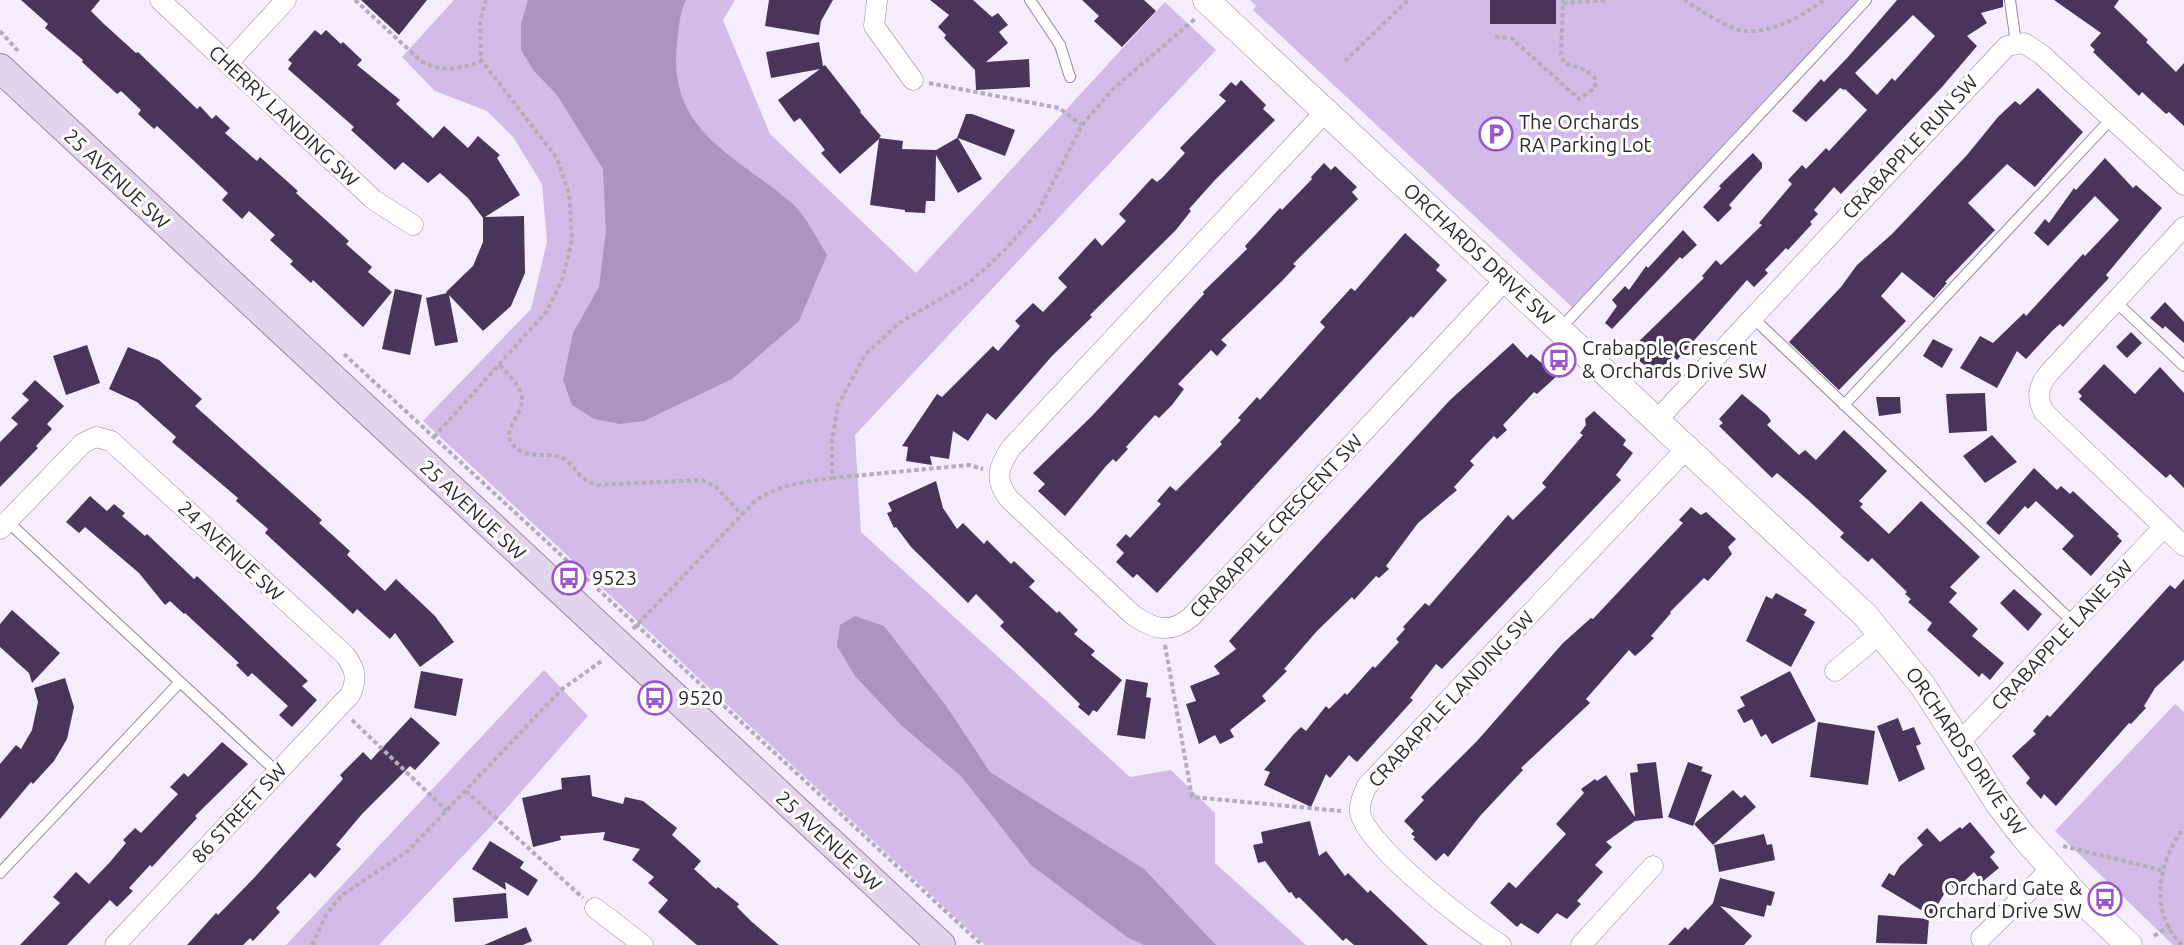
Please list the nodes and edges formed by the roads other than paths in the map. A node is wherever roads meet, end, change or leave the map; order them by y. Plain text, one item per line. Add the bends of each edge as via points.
1 (160, 0) edge
2 (286, 0) edge
3 (877, 0) edge
4 (1030, 0) edge
5 (1206, 0) edge
6 (1866, 0) edge
7 (2010, 0) edge
8 (2016, 43) junction
9 (228, 63) junction
10 (9, 69) edge
11 (1070, 77) dead end
12 (912, 80) road end
13 (1326, 111) junction
14 (2112, 118) junction
15 (2184, 185) edge
16 (413, 225) dead end
17 (2184, 227) edge
18 (1506, 279) junction
19 (2115, 301) junction
20 (1752, 317) junction
21 (1560, 329) junction
22 (2184, 366) edge
23 (1844, 405) junction
24 (1657, 420) junction
25 (1687, 448) junction
26 (4, 525) edge
27 (2164, 527) junction
28 (2184, 546) edge
29 (2074, 623) junction
30 (1881, 633) junction
31 (1835, 671) dead end
32 (355, 676) joint
33 (180, 682) junction
34 (1960, 742) junction
35 (277, 772) junction
36 (1653, 866) dead end
37 (2051, 869) junction
38 (0, 873) edge
39 (596, 908) road end
40 (1981, 938) dead end
41 (938, 942) edge
42 (115, 945) edge
43 (643, 945) edge
44 (1501, 945) edge
45 (1581, 945) edge
46 (2129, 945) edge

1 - 9 street, CHERRY LANDING SW
2 - 9 street
3 - 12 street via 874,26
4 - 11 lane via 1060,45
5 - 13 street, ORCHARDS DRIVE SW
6 - 21 lane
7 - 8 lane
8 - 14 street via 2024,43 2041,54
8 - 20 street, CRABAPPLE RUN SW via 2000,52
9 - 16 street, CHERRY LANDING SW via 375,200
10 - 41 main road, 25 AVENUE SW
13 - 18 street, ORCHARDS DRIVE SW
13 - 18 street, CRABAPPLE CRESCENT SW via 1011,448 998,474 1002,490 1075,561 1133,615 1153,628 1175,628 1191,617
14 - 15 street
14 - 23 lane
17 - 19 street
18 - 21 street, ORCHARDS DRIVE SW
19 - 22 lane
19 - 27 street via 2043,379 2038,396 2044,412
20 - 23 lane
20 - 24 street, CRABAPPLE RUN SW
21 - 24 street, ORCHARDS DRIVE SW
23 - 29 lane
24 - 25 street, ORCHARDS DRIVE SW
25 - 30 street, ORCHARDS DRIVE SW
25 - 44 street, CRABAPPLE LANDING SW via 1367,786 1361,797 1360,813 1377,842 1451,910
26 - 32 street, 24 AVENUE SW via 76,448 96,437 111,441 345,655
26 - 33 lane
27 - 28 street
27 - 29 street, CRABAPPLE LANE SW
29 - 34 street, CRABAPPLE LANE SW
30 - 31 street
30 - 34 street, ORCHARDS DRIVE SW
32 - 35 street, 86 STREET SW via 350,695
33 - 35 lane
33 - 38 lane
34 - 37 street, ORCHARDS DRIVE SW via 1998,802
35 - 42 street, 86 STREET SW
36 - 45 street
37 - 40 street
37 - 46 street, ORCHARDS DRIVE SW
39 - 43 street

